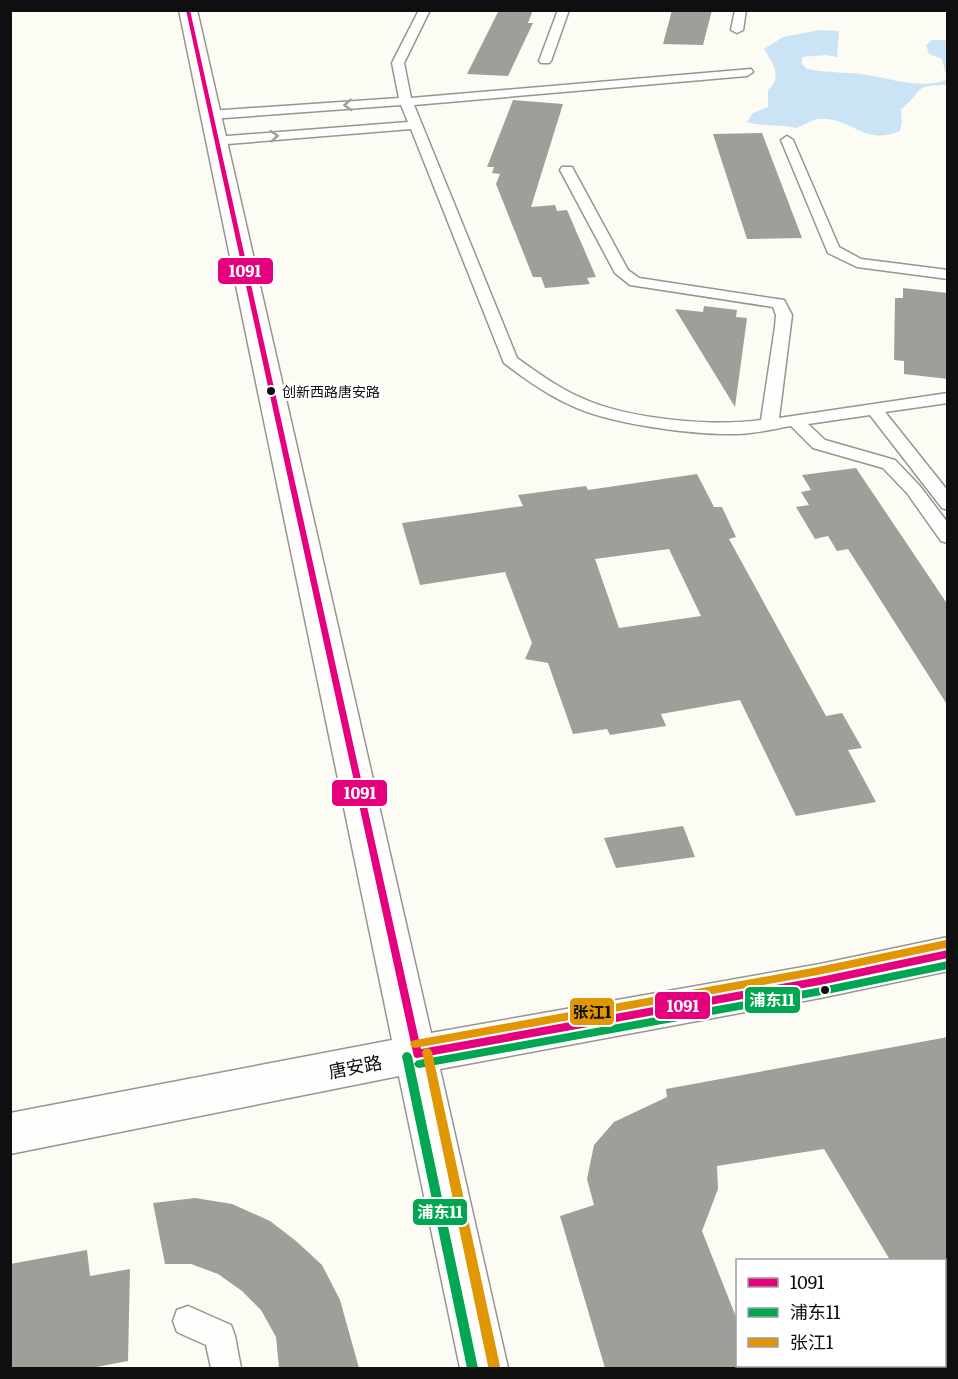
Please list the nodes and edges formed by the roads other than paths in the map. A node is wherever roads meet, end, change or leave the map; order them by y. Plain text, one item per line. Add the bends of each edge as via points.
1 (188, 10) edge
2 (425, 10) edge
3 (564, 10) edge
4 (741, 10) edge
5 (737, 30) dead end
6 (545, 62) dead end
7 (747, 72) dead end
8 (406, 101) junction
9 (416, 125) junction
10 (213, 128) junction
11 (787, 140) dead end
12 (567, 170) dead end
13 (948, 275) edge
14 (948, 398) edge
15 (874, 409) junction
16 (795, 421) junction
17 (769, 425) junction
18 (948, 504) edge
19 (948, 537) edge
20 (948, 954) edge
21 (417, 1054) junction
22 (10, 1134) edge
23 (188, 1321) dead end
24 (226, 1368) edge
25 (484, 1368) edge

1 - 10 street
2 - 8 lane via 398,63
3 - 6 lane
4 - 5 lane
7 - 8 lane
8 - 9 lane
8 -> 10 lane
10 -> 9 lane
9 - 17 lane via 510,360 578,403 620,416 737,429
10 - 21 street
11 - 13 lane via 833,250 858,263
12 - 17 lane via 622,273 635,282 779,303 784,315
14 - 15 lane
15 - 16 lane
15 - 18 lane
16 - 17 lane
16 - 19 lane via 819,444 889,464
20 - 21 street, 唐安路
21 - 22 street, 唐安路
21 - 25 street
23 - 24 lane via 220,1336

